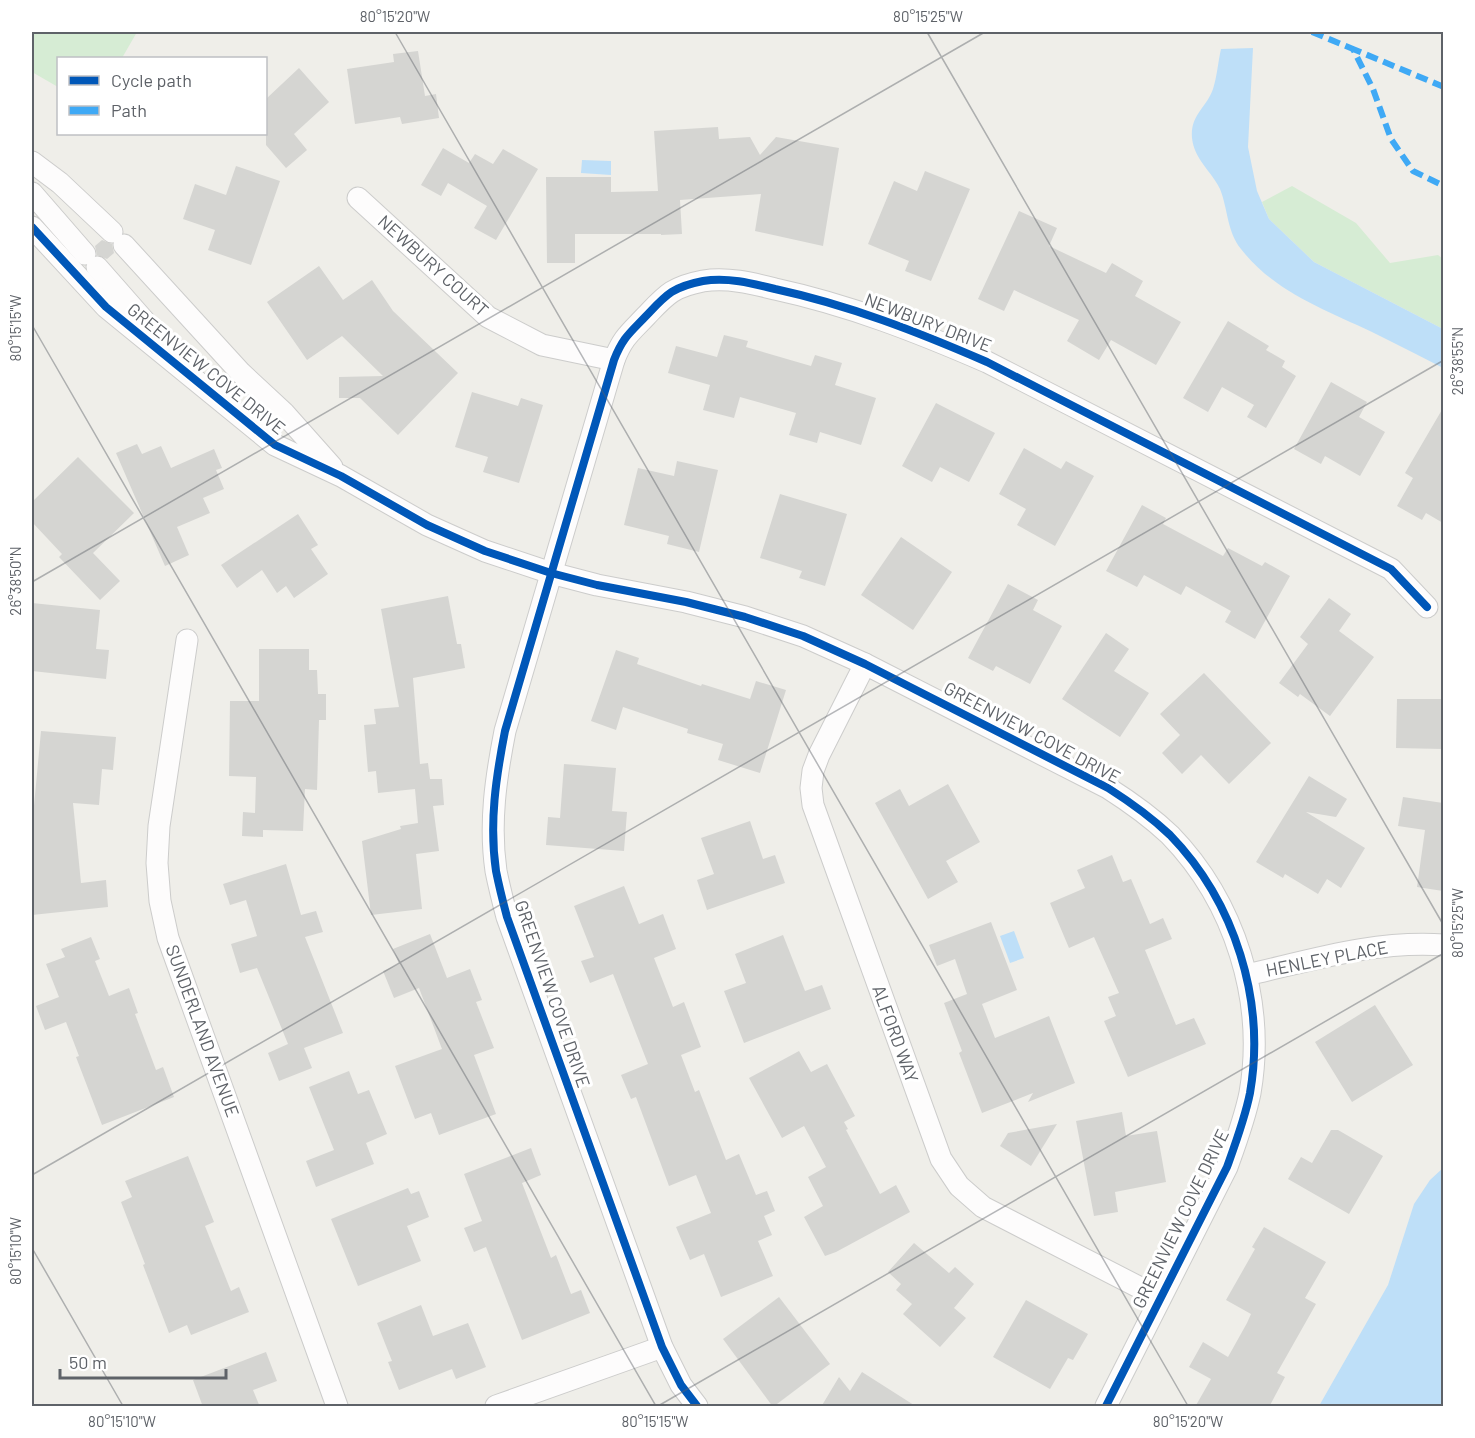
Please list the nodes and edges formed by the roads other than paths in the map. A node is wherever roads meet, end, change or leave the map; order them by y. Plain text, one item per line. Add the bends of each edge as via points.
1 (32, 162) edge
2 (32, 193) edge
3 (358, 198) dead end
4 (32, 227) edge
5 (614, 360) junction
6 (206, 389) junction
7 (341, 476) junction
8 (552, 573) junction
9 (1427, 607) dead end
10 (187, 640) dead end
11 (865, 664) junction
12 (1443, 945) edge
13 (1247, 975) junction
14 (1160, 1298) junction
15 (662, 1347) junction
16 (337, 1407) edge
17 (496, 1407) edge
18 (697, 1407) edge
19 (1106, 1407) edge

1 - 7 street, GREENVIEW COVE DRIVE via 60,183 118,239
2 - 6 street, GREENVIEW COVE DRIVE
3 - 5 street, NEWBURY COURT via 488,317 542,345
4 - 6 street, GREENVIEW COVE DRIVE via 106,308
5 - 8 street, NEWBURY DRIVE
5 - 9 street, NEWBURY DRIVE via 620,343 657,302 670,292 704,281 740,281 850,309 987,362 1391,569
6 - 7 street, GREENVIEW COVE DRIVE via 275,444
7 - 8 street, GREENVIEW COVE DRIVE via 427,525
8 - 11 street, GREENVIEW COVE DRIVE via 745,616
8 - 15 street, GREENVIEW COVE DRIVE via 505,731 496,777 496,871 507,917
10 - 16 street, SUNDERLAND AVENUE via 159,826 160,901 168,938
11 - 13 street, GREENVIEW COVE DRIVE via 1108,788 1140,810 1170,836 1216,898
11 - 14 street, ALFORD WAY via 813,771 813,806 941,1159 959,1186 983,1207
12 - 13 street, HENLEY PLACE via 1383,946
13 - 14 street, GREENVIEW COVE DRIVE via 1254,1053 1241,1130 1227,1167
14 - 19 street, GREENVIEW COVE DRIVE
15 - 17 street
15 - 18 street, GREENVIEW COVE DRIVE

